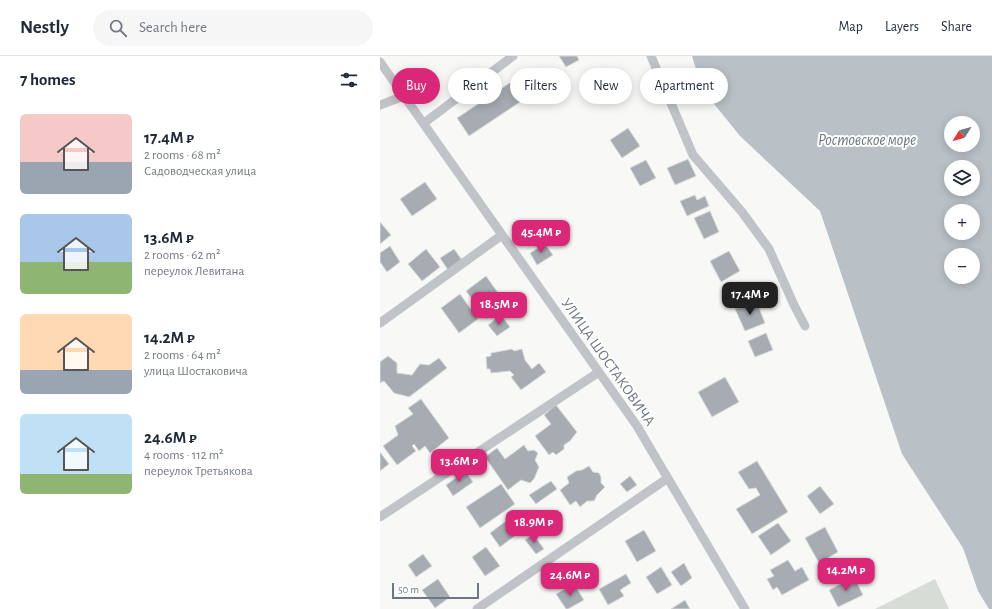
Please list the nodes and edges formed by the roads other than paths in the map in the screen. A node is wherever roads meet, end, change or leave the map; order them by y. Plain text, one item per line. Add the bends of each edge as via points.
1 (513, 56) edge
2 (651, 56) edge
3 (380, 62) edge
4 (392, 79) edge
5 (392, 100) edge
6 (410, 104) edge
7 (380, 105) edge
8 (424, 123) junction
9 (502, 235) junction
10 (380, 324) edge
11 (805, 326) dead end
12 (599, 372) junction
13 (668, 478) junction
14 (380, 517) edge
15 (477, 609) edge
16 (745, 609) edge

1 - 8 street
2 - 11 street via 693,155 742,212 769,249
3 - 4 street, УЛИЦА ШОСТАКОВИЧА
5 - 7 street
6 - 8 street, УЛИЦА ШОСТАКОВИЧА
8 - 9 street, УЛИЦА ШОСТАКОВИЧА
9 - 10 street
9 - 12 street, УЛИЦА ШОСТАКОВИЧА
12 - 13 street, УЛИЦА ШОСТАКОВИЧА
12 - 14 street
13 - 15 street
13 - 16 street, УЛИЦА ШОСТАКОВИЧА

